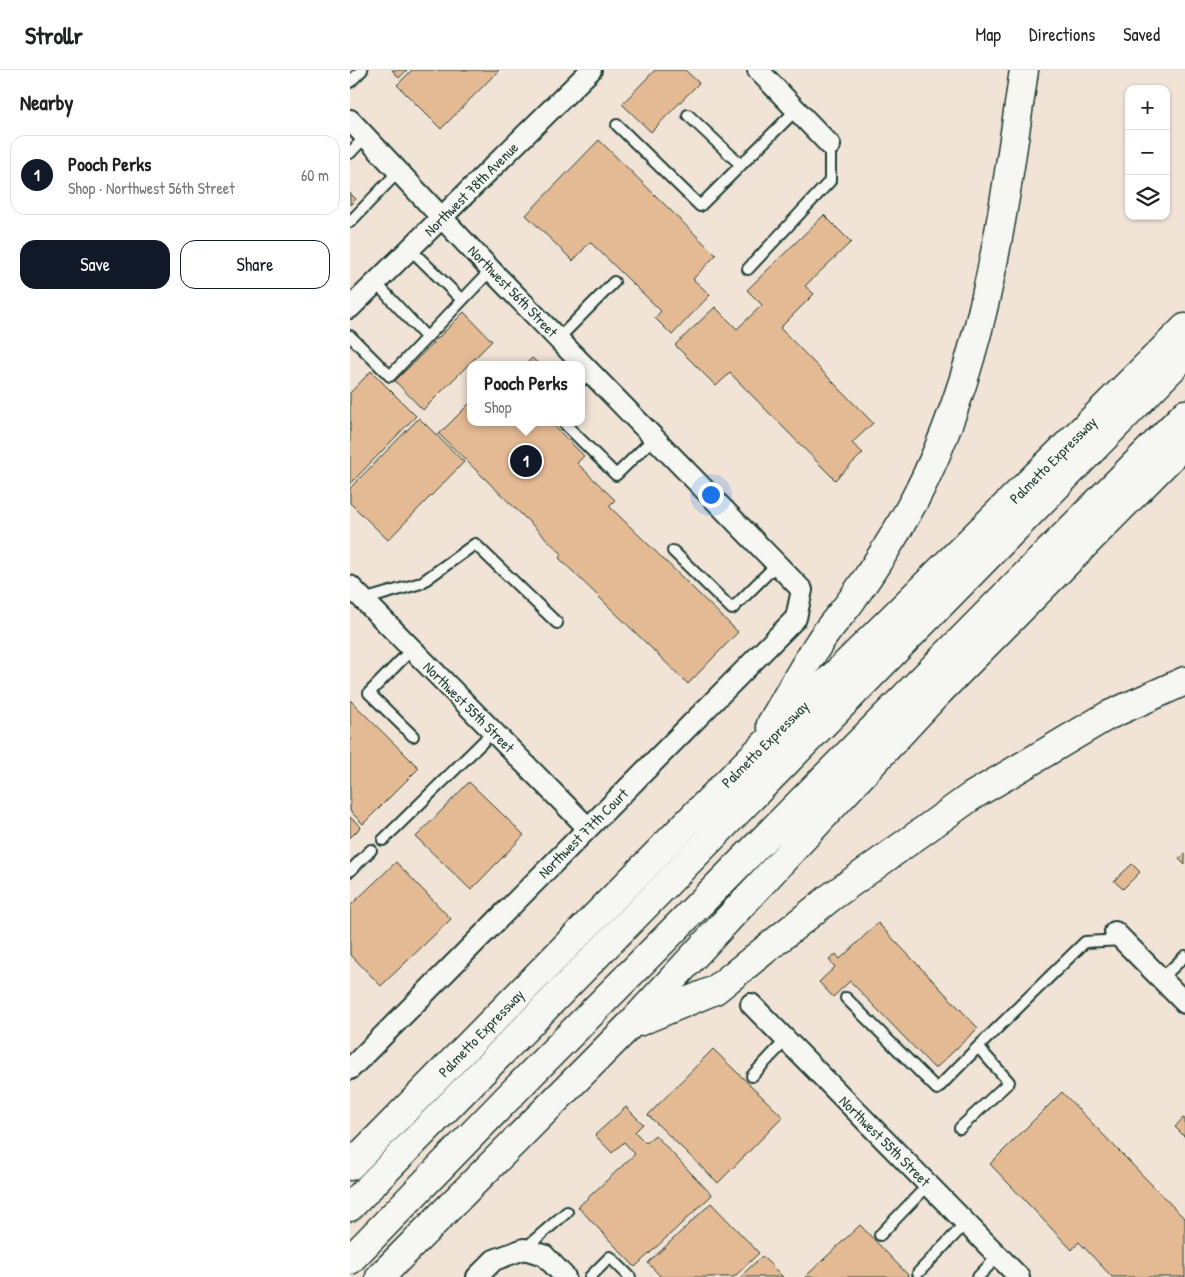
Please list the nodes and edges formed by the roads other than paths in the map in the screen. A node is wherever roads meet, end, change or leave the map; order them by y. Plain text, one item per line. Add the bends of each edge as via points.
1 (362, 70) edge
2 (591, 70) edge
3 (758, 70) edge
4 (1024, 70) edge
5 (350, 82) edge
6 (796, 110) junction
7 (688, 115) dead end
8 (350, 120) edge
9 (617, 125) dead end
10 (366, 136) junction
11 (830, 146) joint
12 (350, 153) edge
13 (741, 165) junction
14 (399, 171) junction
15 (443, 217) junction
16 (350, 222) edge
17 (410, 249) junction
18 (748, 269) dead end
19 (491, 270) junction
20 (614, 282) dead end
21 (376, 283) junction
22 (462, 300) junction
23 (350, 308) edge
24 (1185, 328) edge
25 (350, 336) edge
26 (426, 337) junction
27 (558, 339) junction
28 (1185, 356) edge
29 (574, 361) edge
30 (585, 376) edge
31 (1185, 414) edge
32 (567, 426) edge
33 (654, 438) junction
34 (1185, 443) edge
35 (673, 551) dead end
36 (777, 564) junction
37 (802, 590) joint
38 (357, 593) edge
39 (557, 623) dead end
40 (412, 649) junction
41 (1185, 681) edge
42 (493, 732) junction
43 (413, 736) dead end
44 (753, 756) junction
45 (588, 828) junction
46 (383, 840) dead end
47 (371, 850) dead end
48 (350, 871) edge
49 (1119, 936) joint
50 (1185, 956) edge
51 (1161, 979) junction
52 (846, 998) dead end
53 (1185, 1003) edge
54 (751, 1004) dead end
55 (630, 1025) junction
56 (786, 1040) junction
57 (978, 1047) junction
58 (353, 1060) edge
59 (752, 1076) dead end
60 (960, 1128) dead end
61 (350, 1166) edge
62 (928, 1185) junction
63 (350, 1207) edge
64 (567, 1212) dead end
65 (966, 1223) junction
66 (880, 1235) dead end
67 (524, 1249) junction
68 (998, 1256) junction
69 (350, 1260) edge
70 (918, 1273) dead end
71 (380, 1277) edge
72 (477, 1277) edge
73 (565, 1277) edge
74 (590, 1277) edge
75 (630, 1277) edge
76 (978, 1277) edge
77 (1019, 1277) edge

1 - 5 lane
2 - 15 street, Northwest 78th Avenue
3 - 6 street
4 - 44 highway via 984,308 948,423 900,526 851,602 820,641
6 - 11 street
6 - 13 lane
7 - 13 lane
8 - 10 street, Northwest 56th Street
9 - 13 lane via 700,206
10 - 12 lane
10 - 14 street, Northwest 56th Street
11 - 18 lane via 830,181
14 - 15 street, Northwest 56th Street
14 - 16 lane
15 - 17 street, Northwest 78th Avenue
15 - 19 street, Northwest 56th Street
17 - 21 street, Northwest 78th Avenue
17 - 22 lane
19 - 22 lane
19 - 27 street, Northwest 56th Street
20 - 27 lane
21 - 23 street, Northwest 78th Avenue
21 - 26 lane
22 - 26 lane
24 - 44 highway, Palmetto Expressway
25 - 26 lane via 390,376
27 - 29 street, Northwest 56th Street
28 - 63 highway
30 - 33 street, Northwest 56th Street
31 - 69 highway
32 - 33 lane via 616,475
33 - 36 street, Northwest 56th Street
34 - 55 highway via 934,697
35 - 36 lane via 732,609
36 - 37 street, Northwest 56th Street
37 - 45 street, Northwest 77th Court via 796,618
38 - 39 lane via 421,583 475,544
38 - 40 street, Northwest 55th Street
40 - 42 street, Northwest 55th Street
40 - 43 lane via 368,693
41 - 55 highway via 1107,716 972,796 831,897 715,990
42 - 45 street, Northwest 55th Street
42 - 46 lane
44 - 61 highway, Palmetto Expressway
45 - 58 street, Northwest 77th Court
47 - 48 lane
49 - 51 street
49 - 57 lane via 1085,942
50 - 51 lane
51 - 53 street
52 - 57 lane via 937,1089
54 - 56 street, Northwest 55th Street
55 - 71 highway
56 - 59 lane
56 - 62 street, Northwest 55th Street
57 - 60 lane via 1009,1082
62 - 65 street, Northwest 55th Street
62 - 66 lane
64 - 67 lane
65 - 68 street, Northwest 55th Street
65 - 70 lane
67 - 72 street via 494,1260
67 - 73 street via 544,1255
68 - 76 lane
68 - 77 street, Northwest 55th Street
74 - 75 lane via 610,1257

